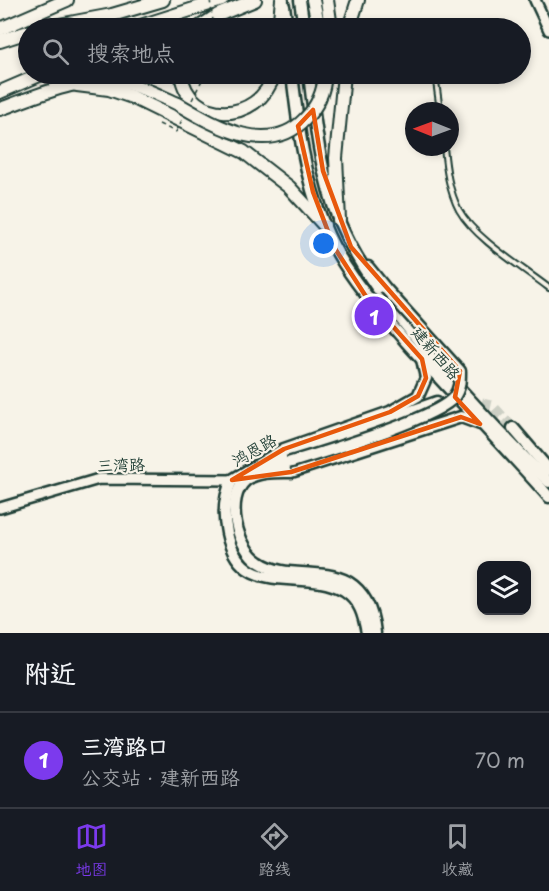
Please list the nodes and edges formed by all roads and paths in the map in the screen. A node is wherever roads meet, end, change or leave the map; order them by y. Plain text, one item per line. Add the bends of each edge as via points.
1 (164, 0) edge
2 (210, 0) edge
3 (222, 0) edge
4 (282, 0) edge
5 (300, 0) edge
6 (314, 0) edge
7 (327, 0) edge
8 (358, 0) edge
9 (536, 0) edge
10 (66, 1) edge
11 (253, 1) edge
12 (26, 18) edge
13 (96, 18) edge
14 (165, 18) edge
15 (213, 18) edge
16 (213, 18) edge
17 (280, 18) edge
18 (285, 18) edge
19 (303, 18) edge
20 (317, 18) edge
21 (330, 18) edge
22 (352, 18) edge
23 (18, 21) edge
24 (0, 29) edge
25 (549, 30) edge
26 (18, 35) edge
27 (0, 41) edge
28 (19, 84) edge
29 (92, 84) edge
30 (129, 84) edge
31 (185, 84) edge
32 (270, 84) edge
33 (293, 84) edge
34 (310, 84) edge
35 (323, 84) edge
36 (337, 84) edge
37 (343, 84) edge
38 (436, 84) edge
39 (77, 85) junction
40 (0, 92) edge
41 (439, 102) edge
42 (0, 109) edge
43 (159, 124) dead end
44 (176, 132) dead end
45 (445, 156) edge
46 (336, 158) junction
47 (339, 220) junction
48 (324, 225) junction
49 (351, 247) junction
50 (549, 288) edge
51 (422, 359) junction
52 (437, 402) dead end
53 (480, 424) junction
54 (513, 428) tunnel mouth
55 (263, 468) junction
56 (549, 470) edge
57 (232, 480) junction
58 (247, 480) junction
59 (549, 483) edge
60 (549, 497) edge
61 (0, 508) edge
62 (367, 633) edge
63 (375, 633) edge

1 - 13 highway
2 - 15 path, bridge
3 - 14 highway
4 - 17 highway
4 - 18 main road
5 - 19 main road
6 - 20 highway
7 - 21 highway
8 - 22 highway
9 - 25 street
10 - 12 highway
11 - 16 highway
23 - 24 highway
26 - 27 highway
28 - 40 highway
29 - 39 highway, bridge
30 - 35 highway, bridge via 244,136 271,137 292,130 309,116
31 - 32 highway via 198,103 215,111 232,112 256,103
33 - 48 main road, 建新西路 via 306,169
34 - 47 main road, 建新西路 via 319,149
36 - 46 highway
37 - 46 highway
38 - 41 lane
39 - 42 highway
39 - 48 highway via 132,97 244,152 289,187
43 - 44 path
45 - 50 lane via 447,176 459,210 477,232
46 - 47 highway
47 - 49 main road, 建新西路
48 - 51 main road, 建新西路 via 365,295
49 - 55 main road, bridge via 460,371 460,384 445,406 288,464
49 - 59 main road, 建新西路 via 383,298 466,397
51 - 53 main road, 建新西路
51 - 55 main road, 鸿恩路 via 426,378 418,396 390,411 284,449
52 - 55 main road
53 - 55 main road, 鸿恩路 via 461,417 291,472
53 - 60 main road, 建新西路
54 - 56 main road
55 - 57 main road, 鸿恩路
55 - 58 main road, 鸿恩路
57 - 58 street, 三湾路
57 - 61 street, 三湾路 via 99,479
57 - 62 main road, 鸿恩路 via 226,498 225,525 240,561 262,577 320,583 344,591 360,606
58 - 63 main road, 鸿恩路 via 240,488 236,511 237,532 246,552 267,567 336,577 349,583 368,603

